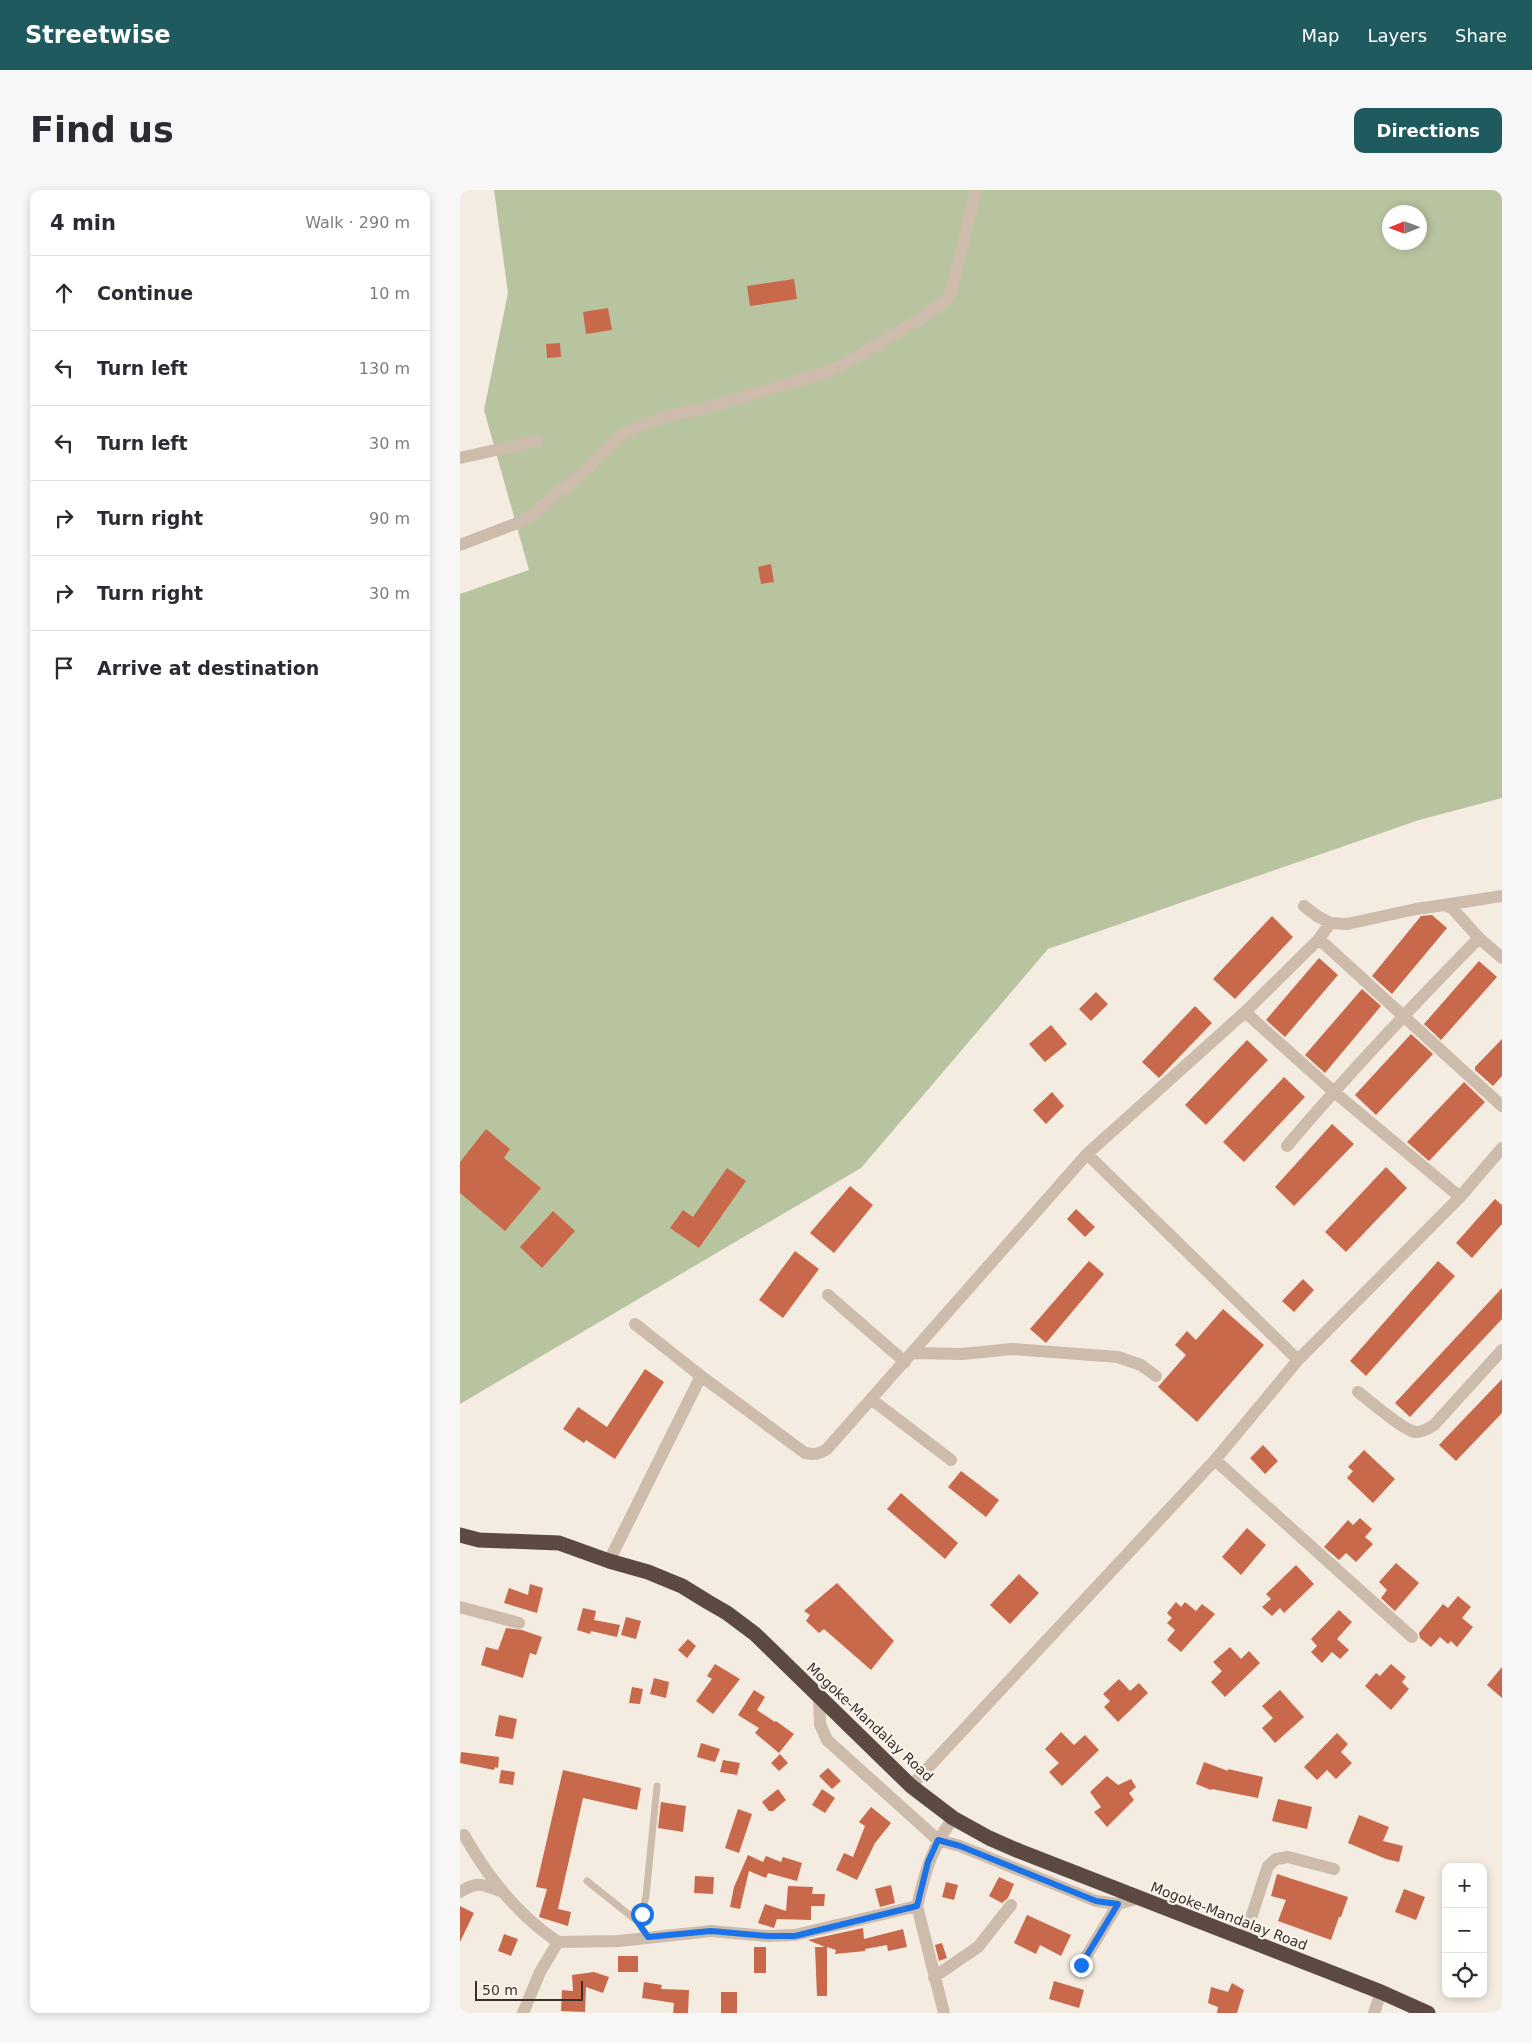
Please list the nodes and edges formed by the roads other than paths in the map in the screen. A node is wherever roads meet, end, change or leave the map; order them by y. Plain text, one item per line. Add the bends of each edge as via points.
1 (976, 190) edge
2 (537, 441) dead end
3 (460, 458) edge
4 (460, 546) edge
5 (1502, 896) edge
6 (1444, 904) junction
7 (1304, 906) dead end
8 (1330, 923) junction
9 (1479, 938) junction
10 (1319, 939) junction
11 (1502, 958) edge
12 (1245, 1012) junction
13 (1403, 1014) junction
14 (1333, 1091) junction
15 (1502, 1106) edge
16 (1287, 1146) dead end
17 (1502, 1148) edge
18 (1087, 1154) junction
19 (1460, 1197) junction
20 (828, 1295) dead end
21 (635, 1324) dead end
22 (1502, 1350) edge
23 (909, 1357) junction
24 (1298, 1360) junction
25 (701, 1376) junction
26 (1156, 1376) dead end
27 (1358, 1392) dead end
28 (872, 1399) junction
29 (951, 1460) dead end
30 (1215, 1460) junction
31 (460, 1535) edge
32 (609, 1561) junction
33 (460, 1607) edge
34 (519, 1623) dead end
35 (1412, 1637) dead end
36 (819, 1697) junction
37 (657, 1786) dead end
38 (911, 1786) junction
39 (953, 1818) junction
40 (464, 1835) dead end
41 (938, 1840) junction
42 (1334, 1869) dead end
43 (587, 1881) dead end
44 (460, 1892) edge
45 (503, 1892) junction
46 (1139, 1898) junction
47 (1118, 1904) junction
48 (1010, 1905) dead end
49 (917, 1906) junction
50 (637, 1921) junction
51 (648, 1937) junction
52 (1244, 1939) junction
53 (558, 1942) junction
54 (1081, 1965) dead end
55 (934, 1977) junction
56 (1381, 1992) junction
57 (522, 2013) edge
58 (944, 2013) edge
59 (1374, 2013) edge
60 (1428, 2013) edge

1 - 4 street via 952,289 948,298 928,314 827,372 703,409 670,414 635,428 623,434 585,471 531,515
2 - 3 street
5 - 6 street
6 - 8 street via 1347,924
6 - 9 street via 1452,908
7 - 8 street
8 - 10 street
9 - 11 street
9 - 13 street
10 - 12 street
10 - 13 street
12 - 14 street
12 - 18 street
13 - 14 street
13 - 15 street
14 - 16 street
14 - 19 street
17 - 19 street
18 - 23 street
18 - 24 street
19 - 24 street
20 - 23 street
21 - 25 street
22 - 27 street via 1434,1426 1425,1431 1416,1432 1404,1426
23 - 26 street via 1012,1349 1118,1357 1141,1365
23 - 28 street
24 - 30 street
25 - 28 street via 805,1452 814,1455 827,1449
25 - 32 street
28 - 29 street
30 - 35 street
30 - 38 street
31 - 32 highway, Mogoke-Mandalay Road via 479,1540 559,1543
32 - 36 highway, Mogoke-Mandalay Road via 682,1586 727,1613 755,1634
33 - 34 street
36 - 38 highway, Mogoke-Mandalay Road
36 - 41 street via 820,1724 827,1740
37 - 50 lane via 646,1896
38 - 39 highway, Mogoke-Mandalay Road
39 - 41 street
39 - 46 highway, Mogoke-Mandalay Road via 1019,1852
40 - 45 street via 482,1866
41 - 47 street via 1096,1901
41 - 49 street via 928,1862
42 - 52 street via 1288,1857 1276,1858 1268,1866
43 - 50 lane
44 - 45 street via 478,1884
45 - 53 street
46 - 47 street
46 - 52 highway, Mogoke-Mandalay Road
47 - 54 street
48 - 55 street via 978,1947
49 - 51 street via 795,1936 711,1931
49 - 55 street
50 - 51 lane
51 - 53 street
52 - 56 highway, Mogoke-Mandalay Road
53 - 57 street
55 - 58 street
56 - 59 street
56 - 60 highway, Mogoke-Mandalay Road

